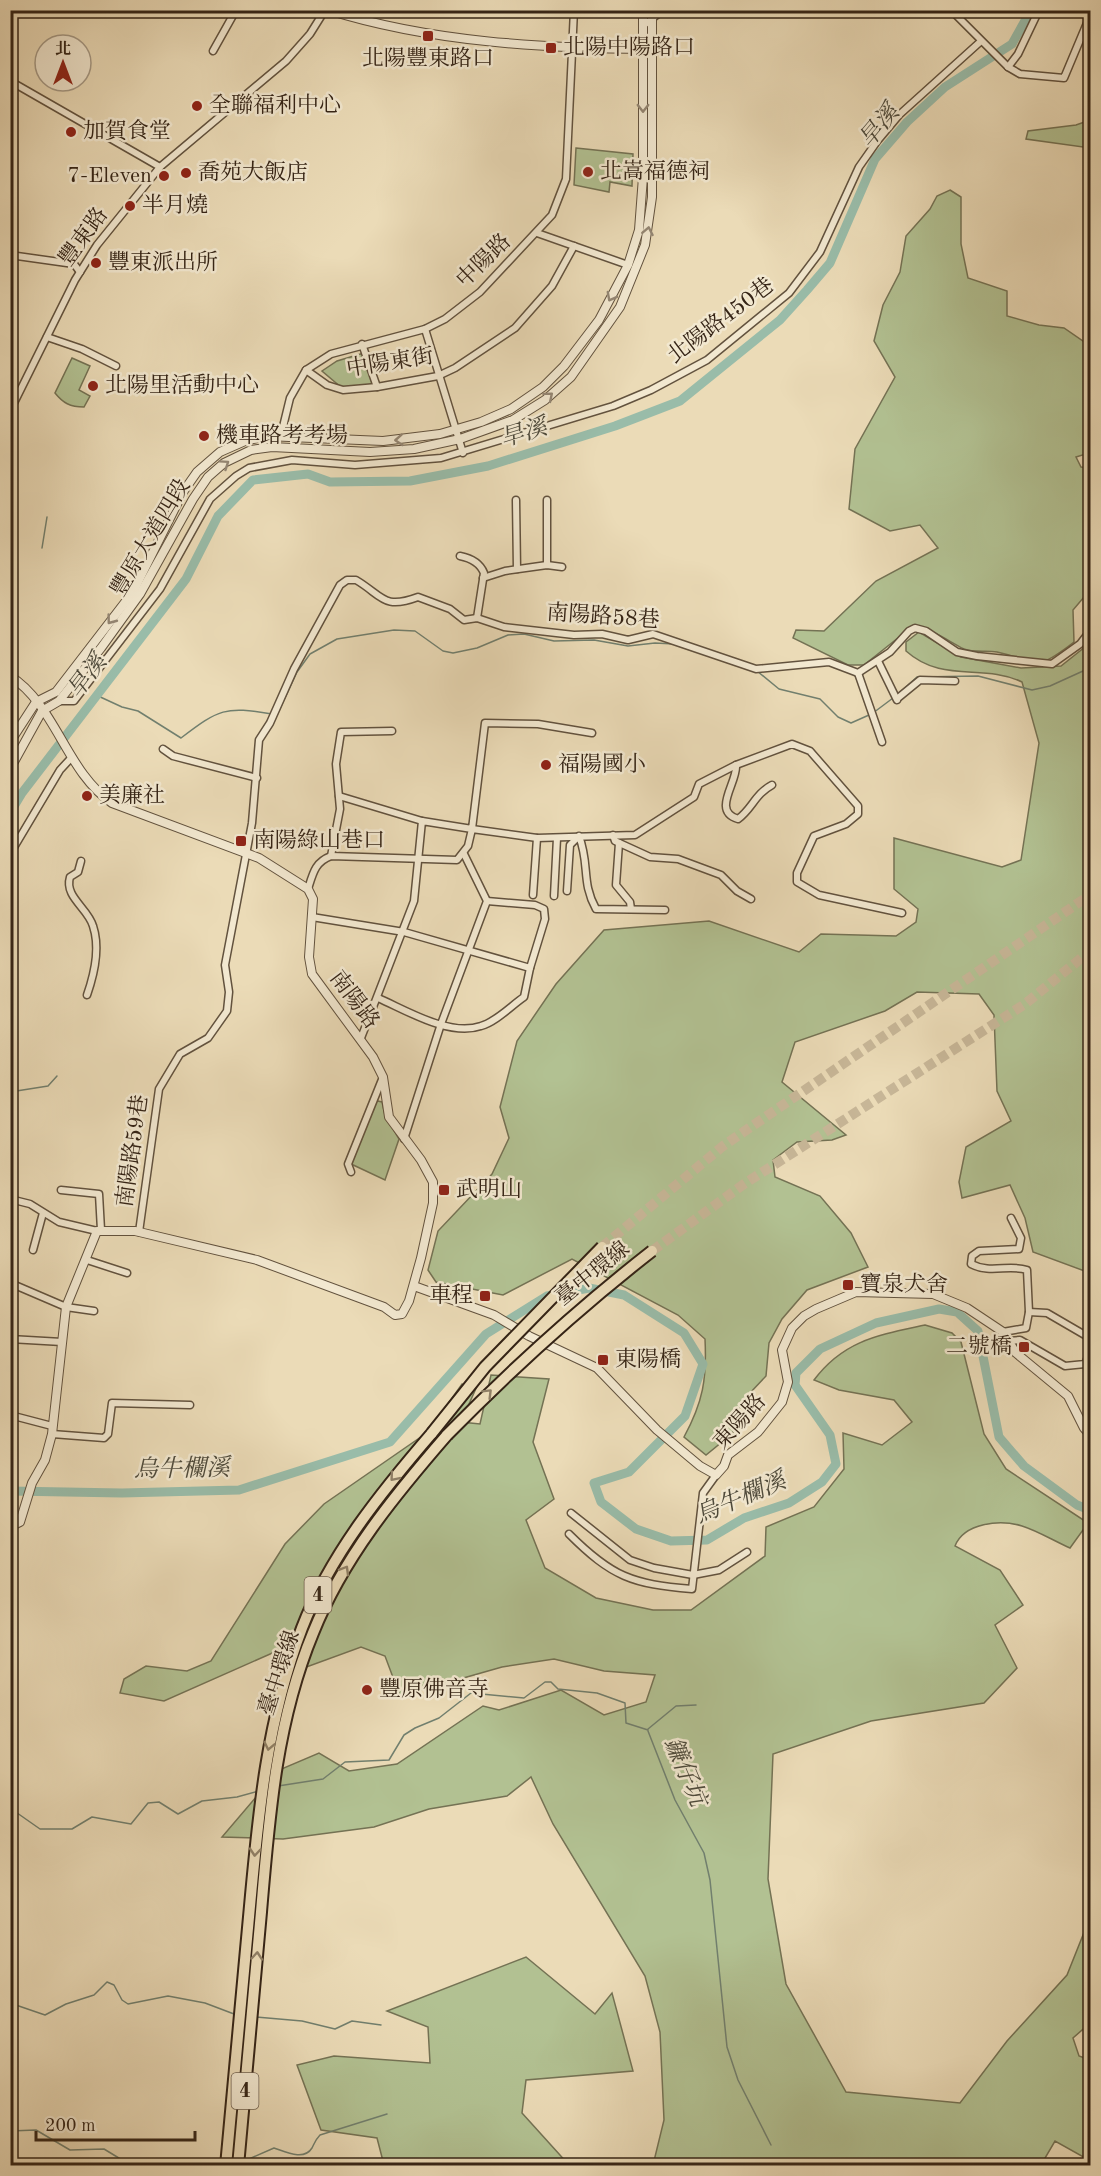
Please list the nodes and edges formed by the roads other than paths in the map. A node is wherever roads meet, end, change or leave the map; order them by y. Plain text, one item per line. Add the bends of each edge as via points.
1 (236, 10) edge
2 (327, 10) edge
3 (574, 10) edge
4 (643, 10) edge
5 (663, 10) edge
6 (951, 10) edge
7 (1039, 10) edge
8 (652, 15) edge
9 (1090, 16) edge
10 (643, 26) junction
11 (981, 43) junction
12 (573, 46) junction
13 (643, 49) junction
14 (653, 50) junction
15 (213, 51) dead end
16 (1006, 64) junction
17 (10, 81) edge
18 (160, 167) junction
19 (537, 233) junction
20 (574, 246) junction
21 (10, 255) edge
22 (628, 265) junction
23 (80, 272) junction
24 (425, 329) junction
25 (47, 337) junction
26 (362, 344) junction
27 (116, 366) dead end
28 (306, 370) junction
29 (438, 376) junction
30 (377, 387) junction
31 (10, 411) edge
32 (456, 429) junction
33 (280, 435) junction
34 (460, 439) junction
35 (464, 453) junction
36 (516, 500) dead end
37 (548, 500) dead end
38 (460, 556) dead end
39 (547, 565) junction
40 (562, 567) dead end
41 (517, 569) junction
42 (483, 578) junction
43 (477, 618) junction
44 (1090, 631) edge
45 (878, 661) junction
46 (858, 673) junction
47 (10, 676) edge
48 (955, 681) dead end
49 (59, 701) junction
50 (36, 702) junction
51 (42, 711) junction
52 (392, 731) dead end
53 (592, 733) dead end
54 (10, 742) edge
55 (882, 742) dead end
56 (163, 749) dead end
57 (71, 755) junction
58 (736, 765) junction
59 (10, 769) edge
60 (257, 778) junction
61 (772, 785) dead end
62 (339, 796) junction
63 (422, 821) junction
64 (472, 829) junction
65 (613, 835) junction
66 (579, 836) junction
67 (537, 837) junction
68 (557, 838) junction
69 (619, 843) junction
70 (10, 854) edge
71 (247, 854) junction
72 (464, 854) junction
73 (331, 856) junction
74 (418, 859) junction
75 (81, 861) dead end
76 (308, 889) junction
77 (567, 891) dead end
78 (533, 895) dead end
79 (554, 896) dead end
80 (751, 899) dead end
81 (487, 901) junction
82 (631, 909) junction
83 (665, 910) dead end
84 (902, 913) dead end
85 (312, 916) junction
86 (404, 932) junction
87 (468, 950) junction
88 (530, 968) junction
89 (87, 995) dead end
90 (378, 998) junction
91 (441, 1024) junction
92 (361, 1038) junction
93 (383, 1077) junction
94 (404, 1139) junction
95 (351, 1172) dead end
96 (61, 1190) dead end
97 (10, 1199) edge
98 (43, 1213) junction
99 (1011, 1218) dead end
100 (99, 1230) junction
101 (139, 1232) junction
102 (602, 1247) tunnel mouth
103 (33, 1250) dead end
104 (652, 1251) tunnel mouth
105 (87, 1260) junction
106 (127, 1273) dead end
107 (10, 1283) edge
108 (414, 1286) junction
109 (66, 1307) junction
110 (405, 1310) joint
111 (94, 1311) dead end
112 (1029, 1312) junction
113 (1003, 1332) junction
114 (1090, 1338) edge
115 (10, 1339) edge
116 (1009, 1341) junction
117 (62, 1342) junction
118 (1090, 1352) edge
119 (190, 1405) dead end
120 (10, 1415) edge
121 (52, 1430) junction
122 (1090, 1435) edge
123 (716, 1475) junction
124 (571, 1513) dead end
125 (10, 1527) edge
126 (569, 1534) dead end
127 (747, 1552) dead end
128 (693, 1575) junction
129 (238, 2164) edge
130 (226, 2166) edge

1 - 15 street
2 - 12 street via 415,33
2 - 18 street, 豐東路 via 286,61
3 - 12 street, 中陽路
4 - 10 street, 豐原大道四段
5 - 8 street
6 - 11 street
7 - 16 street via 1018,54
8 - 10 street
8 - 14 street, 豐原大道四段
9 - 16 street via 1064,78 1020,74
10 - 13 street, 豐原大道四段
11 - 16 street
11 - 35 street, 北陽路450巷 via 899,115 878,140 859,167 835,224 807,272 753,323 706,360 651,390 613,406
12 - 13 street
12 - 19 street, 中陽路 via 566,179 558,206
13 - 14 street
13 -> 22 street, 豐原大道四段 via 641,211
34 -> 14 street, 豐原大道四段 via 513,420 545,400 571,377 620,307 645,245 650,220
17 - 18 street
18 - 23 street, 豐東路
19 - 20 street
19 - 24 street, 中陽路 via 480,292
20 - 22 street
20 - 29 street, 中陽東街 via 552,286 515,328
21 - 23 street via 74,264
22 -> 32 street, 豐原大道四段 via 599,320 543,387 511,409
23 - 25 street, 豐東路
24 - 26 street, 中陽路
24 - 29 street
25 - 27 street
25 - 31 street, 豐東路
26 - 28 street, 中陽路 via 331,354
26 - 30 street
28 - 30 street, 中陽東街 via 335,389
28 - 33 street, 中陽路 via 290,398
29 - 30 street, 中陽東街
29 - 32 street
32 -> 33 street, 豐原大道四段 via 414,439 383,441
32 - 34 street
33 -> 50 street, 豐原大道四段 via 231,447 197,472 133,592 57,692
34 - 35 street
49 -> 34 street, 豐原大道四段 via 140,594 193,498 208,477 225,463 251,450 272,447 370,452 414,449
35 - 49 street, 北陽路450巷 via 404,463 270,462 236,476 210,499 160,589 101,667 74,701
36 - 41 street
37 - 39 street
38 - 42 street via 482,567
39 - 40 street
39 - 41 street
41 - 42 street
42 - 43 street
43 - 46 street, 南陽路58巷 via 504,627 574,635 602,634 620,639 652,634 756,669 830,662
43 - 60 street, 南陽路58巷 via 464,620 441,605 418,597 402,603 384,602 356,580 340,585 259,740
44 - 45 street via 1080,644 1052,664 957,652 915,628
45 - 46 street
45 - 48 street via 897,699 920,680
46 - 55 street
47 - 50 street via 22,683
49 - 51 street, 豐原大道四段
50 - 51 street
50 - 54 street
51 - 57 street
51 - 59 street
52 - 62 street via 341,732 336,764
53 - 64 street via 538,724 486,723
56 - 60 street via 173,756
57 - 70 street
57 - 71 street via 91,787 112,802
58 - 61 street via 725,811 731,817 738,819 748,813 760,791
58 - 65 street via 699,784 694,796 635,835
58 - 84 street via 784,745 810,751 858,807 858,814 846,824 814,836 796,873 797,882 819,895
60 - 71 street, 南陽路58巷
62 - 63 street
62 - 73 street
63 - 64 street
63 - 74 street
64 - 67 street
64 - 72 street
65 - 66 street
65 - 69 street
66 - 68 street
66 - 77 street via 570,845
66 - 82 street via 586,855 587,892 596,909
67 - 68 street
67 - 78 street
68 - 79 street
69 - 80 street via 650,857 678,859 721,875
69 - 82 street via 616,885
71 - 76 street
71 - 101 street, 南陽路59巷 via 225,965 227,1011 208,1038 180,1054 159,1089
72 - 74 street via 458,860
72 - 81 street
73 - 74 street
73 - 76 street via 315,867
74 - 86 street via 414,901
75 - 89 street via 69,882 70,891 93,926 95,966
76 - 85 street, 南陽路 via 313,899
81 - 87 street
81 - 88 street via 544,909 545,919
82 - 83 street
85 - 86 street
85 - 92 street, 南陽路 via 312,974
86 - 87 street
86 - 90 street
87 - 88 street
87 - 91 street
88 - 91 street via 524,997 482,1026 458,1028
90 - 91 street
90 - 92 street
91 - 94 street
92 - 93 street, 南陽路
93 - 94 street, 南陽路 via 389,1117
93 - 95 street via 348,1164
94 - 108 street, 南陽路 via 429,1173 434,1191
96 - 100 street via 99,1194
97 - 98 street via 30,1204
98 - 100 street via 59,1222
98 - 103 street
99 - 112 street via 1021,1238 1019,1249 979,1251 972,1256 971,1264 992,1270 1028,1270
100 - 101 street, 南陽路59巷
100 - 105 street
101 - 110 street, 南陽路59巷 via 257,1260 384,1306 395,1315
102 -> 130 highway, 臺中環線 / 4, bridge via 485,1367 387,1485 314,1602 280,1694 262,1790
129 -> 104 highway, 臺中環線 / 4, bridge via 274,1787 289,1699 313,1632 355,1553 399,1491 447,1435 589,1299
105 - 106 street
105 - 109 street
107 - 109 street
108 - 110 street, 南陽路
108 - 123 street, 東陽路 via 485,1311 597,1368 657,1431
109 - 111 street
109 - 117 street
112 - 113 street via 1026,1328
112 - 114 street via 1047,1313
113 - 116 street, 東陽路
113 - 123 street, 東陽路 via 967,1308 933,1294 856,1292 835,1299 804,1316 792,1328 782,1350 788,1382 782,1402 758,1432 728,1455
115 - 117 street
116 - 118 street via 1020,1340 1065,1366 1086,1364
116 - 122 street, 東陽路 via 1016,1353 1068,1396
117 - 121 street
119 - 121 street via 112,1403 108,1434 104,1438
120 - 121 street
121 - 125 street via 45,1460 32,1483 20,1522
123 - 128 street via 703,1493
124 - 128 street via 630,1560 654,1569
126 - 128 street via 587,1552 628,1579 651,1586 692,1589
127 - 128 street via 719,1570

